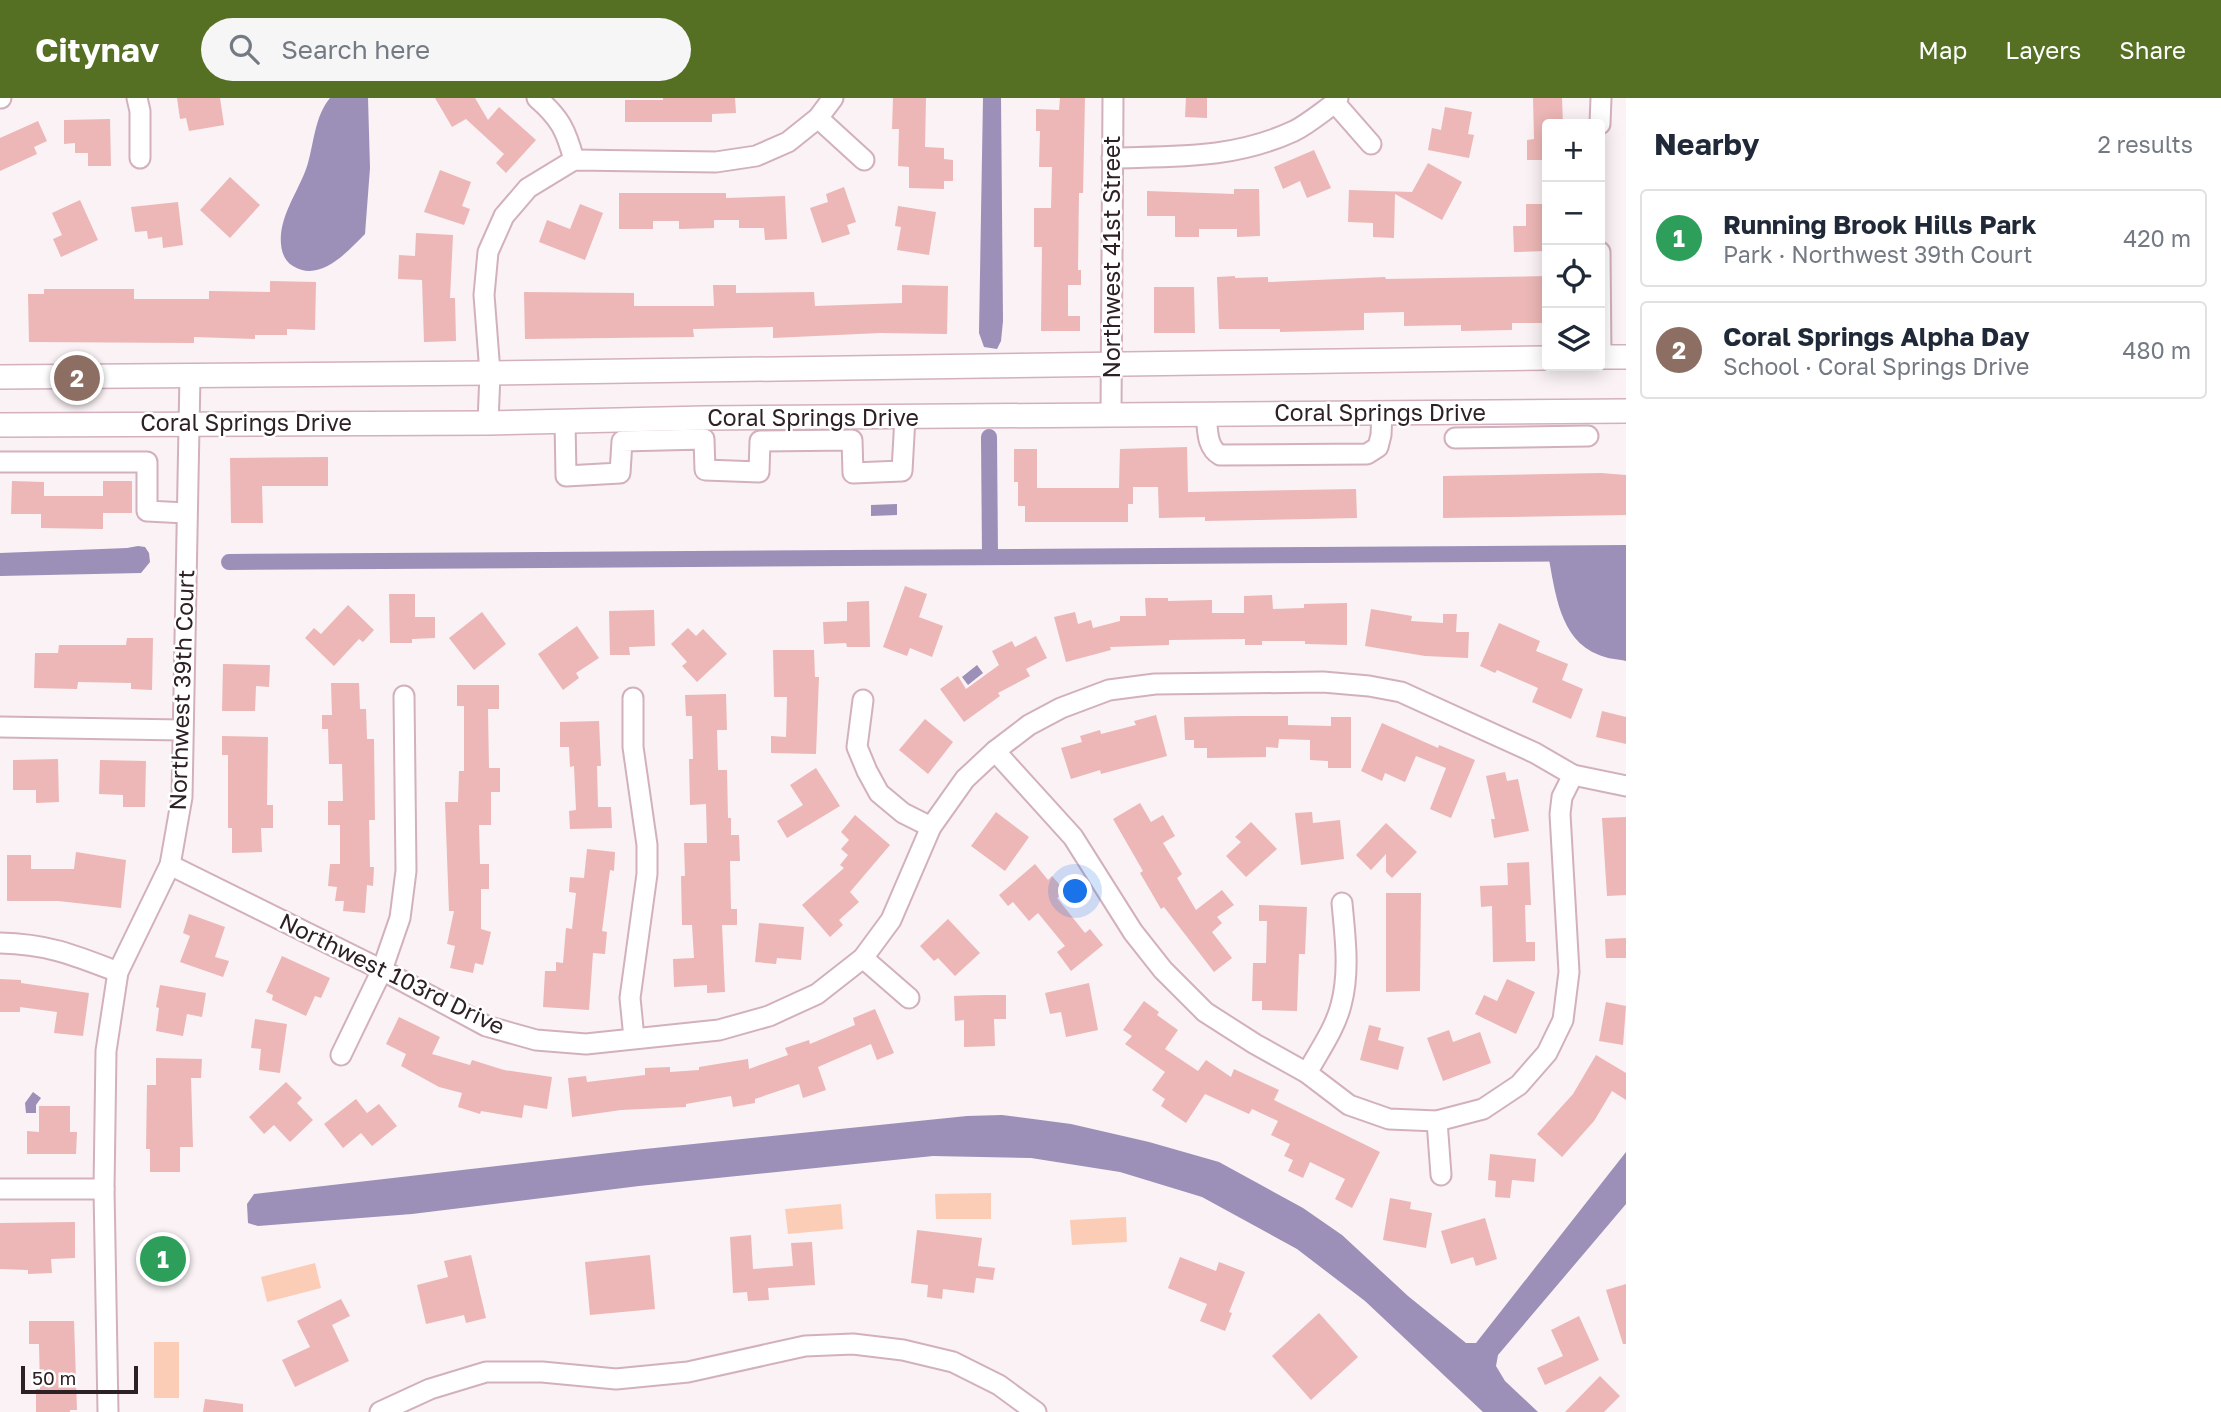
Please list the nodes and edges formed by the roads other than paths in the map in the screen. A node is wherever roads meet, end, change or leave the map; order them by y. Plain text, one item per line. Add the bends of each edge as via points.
1 (137, 98) edge
2 (537, 98) edge
3 (833, 98) edge
4 (1113, 98) edge
5 (1601, 98) edge
6 (1336, 101) edge
7 (818, 118) junction
8 (1600, 119) edge
9 (1371, 144) dead end
10 (140, 158) dead end
11 (1112, 158) junction
12 (574, 160) junction
13 (864, 160) dead end
14 (1605, 357) edge
15 (1626, 357) edge
16 (1542, 358) edge
17 (1111, 365) junction
18 (490, 373) junction
19 (190, 375) junction
20 (0, 377) edge
21 (1626, 411) edge
22 (1524, 412) junction
23 (1382, 413) junction
24 (1111, 415) junction
25 (1206, 415) junction
26 (905, 417) junction
27 (565, 421) junction
28 (188, 423) junction
29 (488, 423) junction
30 (0, 425) edge
31 (704, 429) junction
32 (1588, 436) dead end
33 (1525, 437) junction
34 (1455, 438) dead end
35 (0, 462) edge
36 (186, 513) junction
37 (404, 696) dead end
38 (632, 698) dead end
39 (863, 700) dead end
40 (0, 727) edge
41 (182, 730) junction
42 (995, 751) junction
43 (1573, 775) junction
44 (1626, 786) edge
45 (931, 827) junction
46 (170, 865) junction
47 (1342, 903) dead end
48 (0, 943) edge
49 (863, 958) junction
50 (382, 970) junction
51 (118, 972) junction
52 (909, 998) dead end
53 (634, 1038) junction
54 (341, 1055) dead end
55 (1307, 1073) junction
56 (1437, 1121) junction
57 (1441, 1175) dead end
58 (0, 1189) edge
59 (104, 1189) junction
60 (108, 1412) edge
61 (380, 1412) edge
62 (1036, 1412) edge

1 - 10 street
2 - 12 street via 566,132
3 - 7 street
4 - 11 street, Northwest 41st Street
5 - 8 street
6 - 9 street
6 - 11 street via 1297,130 1253,148 1207,156
7 - 12 street via 788,142 756,156 716,162
7 - 13 street
11 - 17 street, Northwest 41st Street
12 - 18 street via 528,188 504,216 488,252 484,295
14 - 15 main road
16 - 17 main road, Coral Springs Drive
17 - 18 main road, Coral Springs Drive
17 - 24 street, Northwest 41st Street
18 - 19 main road, Coral Springs Drive
18 - 29 street
19 - 20 main road, Coral Springs Drive
19 - 28 street, Northwest 39th Court
21 - 22 main road, Coral Springs Drive
22 - 23 main road, Coral Springs Drive
22 - 33 street
23 - 25 main road, Coral Springs Drive
23 - 25 street via 1378,447 1367,454 1220,455 1209,440
24 - 25 main road, Coral Springs Drive
24 - 26 main road, Coral Springs Drive
26 - 31 main road, Coral Springs Drive
26 - 31 street via 902,471 853,473 852,440 760,441 759,472 705,470
27 - 29 main road, Coral Springs Drive
27 - 31 main road, Coral Springs Drive
27 - 31 street via 566,476 620,472 622,441
28 - 29 main road, Coral Springs Drive
28 - 30 main road, Coral Springs Drive
28 - 36 street, Northwest 39th Court
32 - 33 street
33 - 34 street
35 - 36 street via 147,462 147,511
36 - 41 street, Northwest 39th Court
37 - 50 street via 406,871 400,918
38 - 53 street via 632,747 647,845 630,998
39 - 45 street via 857,747 867,771 879,793 903,813
40 - 41 street
41 - 46 street, Northwest 39th Court via 182,797
42 - 43 street, Northwest 103rd Drive via 1029,725 1109,690 1155,684 1323,682 1401,692
42 - 45 street, Northwest 103rd Drive via 965,779
42 - 55 street via 1073,837 1133,932 1163,970 1205,1012
43 - 44 street, Northwest 103rd Drive
43 - 56 street via 1560,814 1569,972 1563,1020 1547,1053 1519,1085 1483,1109
45 - 49 street, Northwest 103rd Drive via 891,920
46 - 50 street, Northwest 103rd Drive
46 - 51 street, Northwest 39th Court
47 - 55 street via 1346,947 1341,1006
48 - 51 street via 60,950
49 - 52 street
49 - 53 street, Northwest 103rd Drive via 817,994 769,1016 719,1030
50 - 53 street, Northwest 103rd Drive via 486,1026 536,1041 586,1044
50 - 54 street
51 - 59 street, Northwest 39th Court via 106,1051
55 - 56 street via 1349,1105 1389,1119
56 - 57 street
58 - 59 street
59 - 60 street, Northwest 39th Court
61 - 62 street via 430,1389 486,1373 616,1379 688,1373 805,1346 853,1344 953,1362 999,1385

